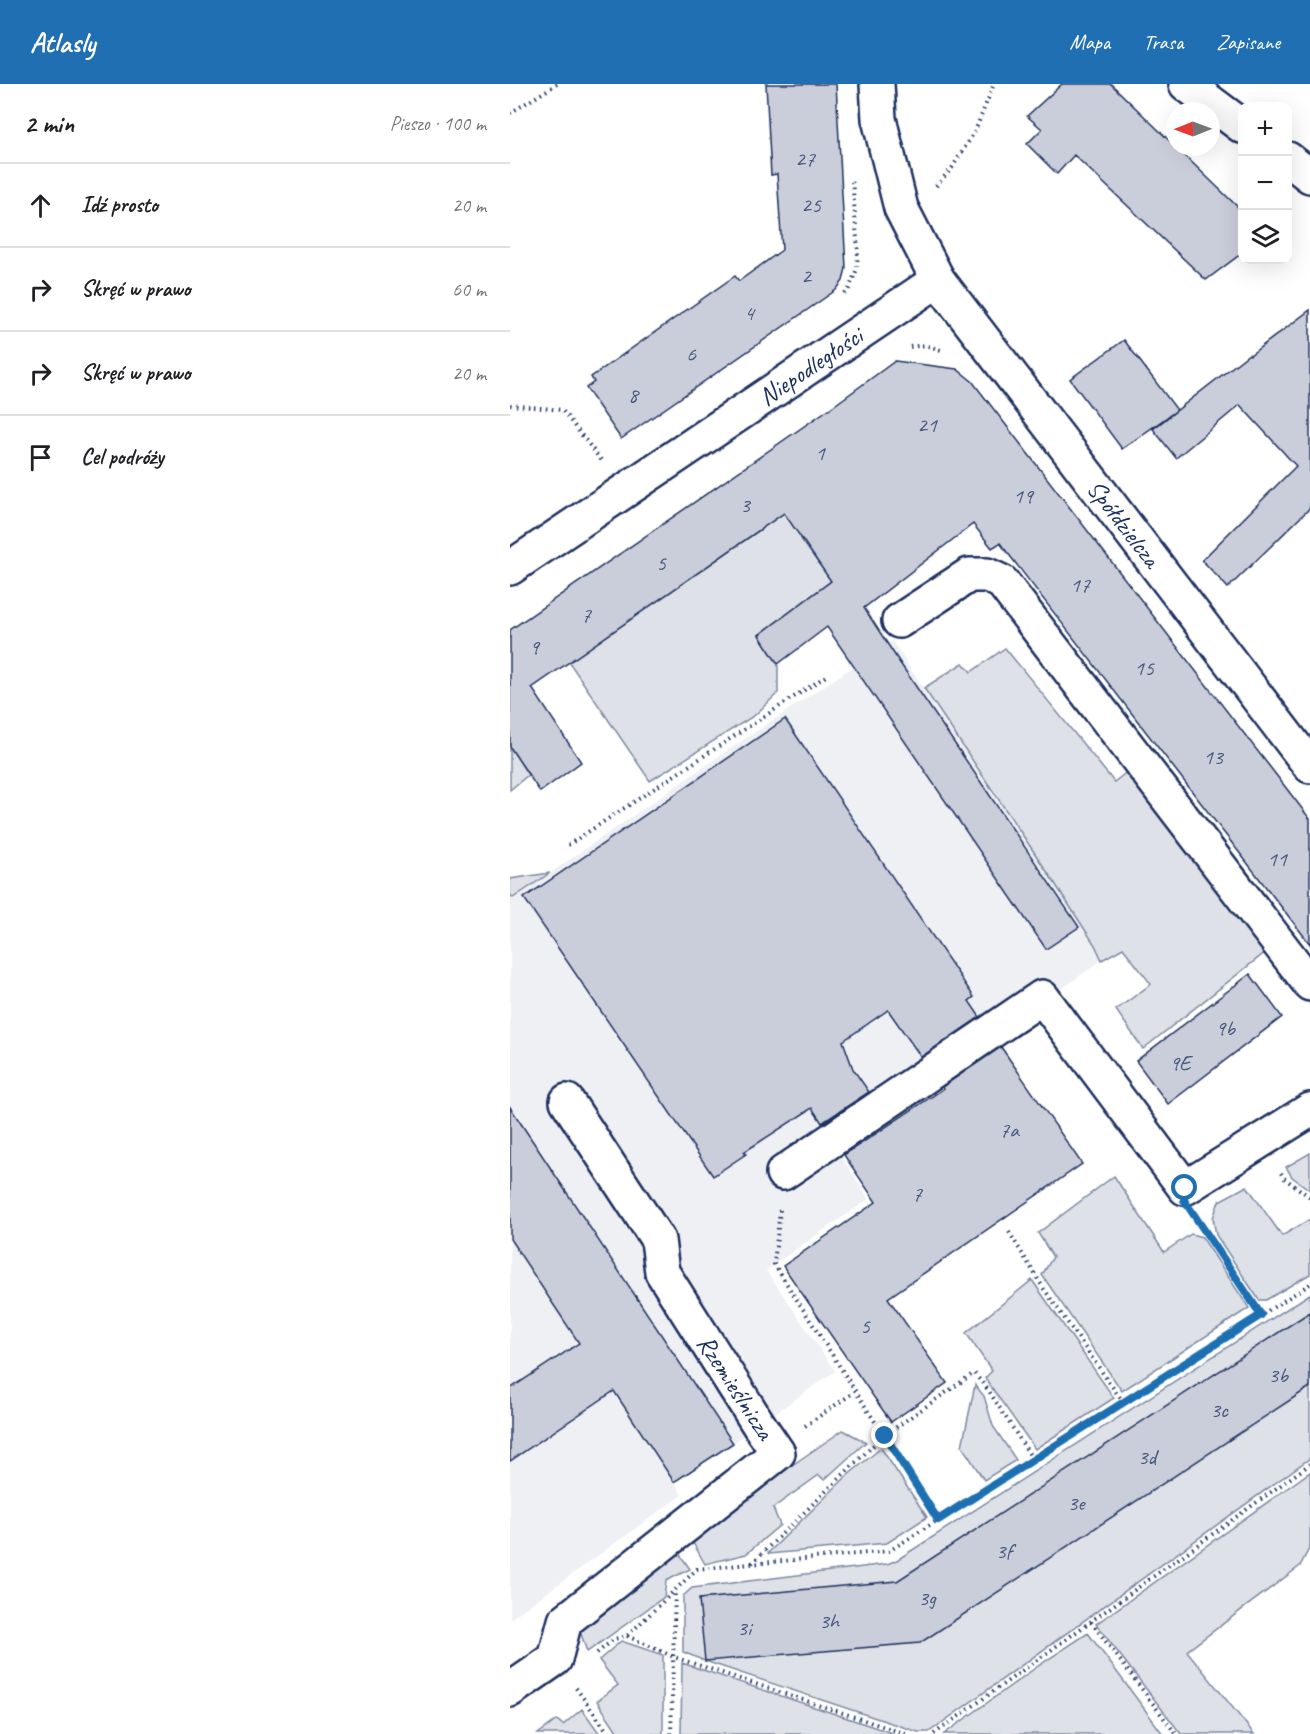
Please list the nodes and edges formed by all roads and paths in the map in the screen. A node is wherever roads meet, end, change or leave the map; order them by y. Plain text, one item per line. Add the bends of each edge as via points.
1 (557, 84) edge
2 (877, 84) edge
3 (994, 84) edge
4 (1186, 84) edge
5 (510, 113) edge
6 (1238, 123) edge
7 (1292, 163) edge
8 (851, 170) dead end
9 (1310, 176) edge
10 (934, 189) dead end
11 (938, 280) junction
12 (843, 297) dead end
13 (510, 405) edge
14 (605, 466) dead end
15 (510, 568) edge
16 (899, 621) dead end
17 (826, 676) dead end
18 (1310, 766) edge
19 (568, 845) dead end
20 (1310, 984) edge
21 (567, 1101) dead end
22 (1310, 1110) edge
23 (783, 1173) joint
24 (1185, 1188) junction
25 (1008, 1232) dead end
26 (1310, 1284) edge
27 (1261, 1315) junction
28 (854, 1392) dead end
29 (1123, 1402) junction
30 (804, 1426) dead end
31 (885, 1436) junction
32 (1033, 1460) junction
33 (1310, 1464) edge
34 (938, 1520) junction
35 (751, 1564) junction
36 (675, 1590) junction
37 (1091, 1622) junction
38 (627, 1636) junction
39 (674, 1657) junction
40 (555, 1659) junction
41 (590, 1659) dead end
42 (510, 1690) edge
43 (609, 1734) edge
44 (671, 1734) edge
45 (906, 1734) edge
46 (934, 1734) edge
47 (1176, 1734) edge

1 - 5 path
2 - 11 street via 879,119 901,208
3 - 10 path via 975,131
4 - 6 street
7 - 9 street
8 - 12 path via 857,269
11 - 15 street, Niepodległości
11 - 18 street, Spółdzielcza
13 - 14 path via 562,410
16 - 20 street via 969,575 987,575 1002,582
17 - 19 path
21 - 40 street, Rzemieślnicza via 658,1240 662,1272 778,1453 565,1621
22 - 24 street
23 - 24 street via 1042,997
23 - 31 path via 774,1264
24 - 27 path via 1184,1200
25 - 29 path
26 - 27 path
27 - 29 path
28 - 30 path
29 - 32 path
31 - 32 path via 974,1373
31 - 34 path
31 - 35 path
32 - 34 path
33 - 37 path
34 - 35 path via 889,1551
35 - 36 path via 697,1569
36 - 38 path
36 - 39 path
37 - 46 path
37 - 47 path
38 - 39 path
38 - 41 path via 614,1640
39 - 44 path
39 - 45 path
40 - 42 street
40 - 43 path

